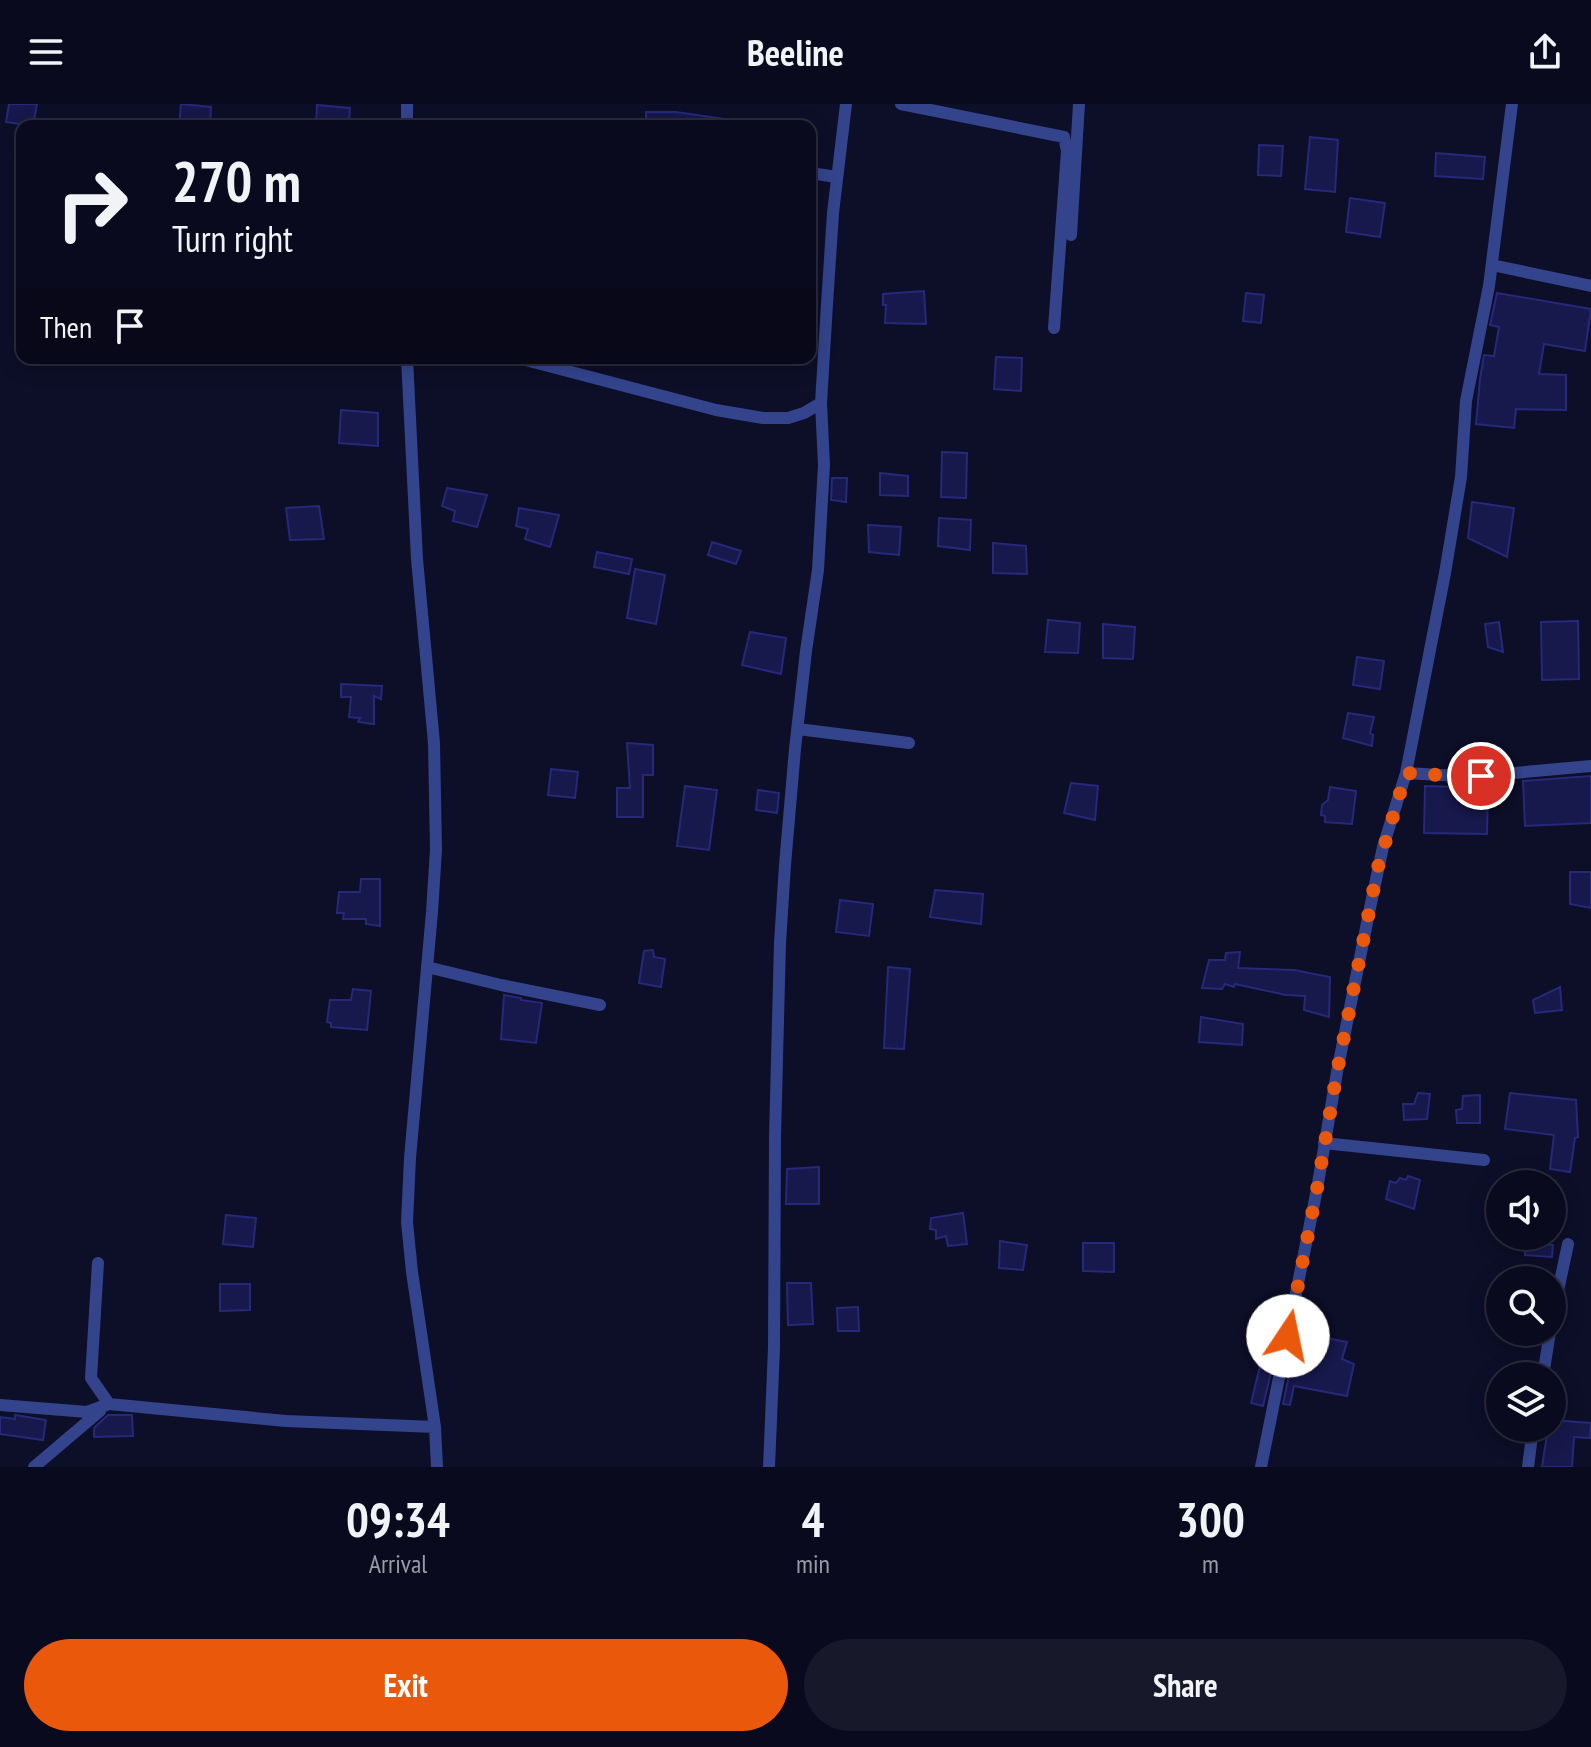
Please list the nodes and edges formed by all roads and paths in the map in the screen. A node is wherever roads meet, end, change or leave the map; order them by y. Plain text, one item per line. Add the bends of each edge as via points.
1 (846, 104) edge
2 (901, 104) edge
3 (1079, 104) edge
4 (1512, 104) edge
5 (816, 174) edge
6 (837, 177) junction
7 (1071, 235) dead end
8 (1492, 265) junction
9 (1591, 286) edge
10 (1054, 328) dead end
11 (407, 364) edge
12 (541, 364) edge
13 (821, 403) junction
14 (798, 729) junction
15 (909, 743) dead end
16 (1591, 766) edge
17 (1406, 773) junction
18 (427, 967) junction
19 (600, 1005) dead end
20 (1324, 1143) junction
21 (1484, 1160) dead end
22 (1568, 1244) dead end
23 (98, 1263) dead end
24 (1563, 1266) edge
25 (109, 1404) junction
26 (0, 1405) edge
27 (435, 1427) junction
28 (1531, 1442) edge
29 (34, 1467) edge
30 (437, 1467) edge
31 (769, 1467) edge
32 (1261, 1467) edge
33 (1528, 1467) edge

1 - 6 street
2 - 10 street via 1064,137
3 - 7 street
4 - 8 street
5 - 6 street
6 - 13 street
8 - 9 street
8 - 17 street via 1466,401 1456,512
11 - 18 street via 416,547 434,743 436,850
12 - 13 street via 763,418 788,418
13 - 14 street via 821,529
14 - 15 street
14 - 31 street via 780,943
16 - 17 street via 1481,776
17 - 20 street via 1378,867
18 - 19 street
18 - 27 street via 407,1222
20 - 21 street
20 - 32 street
22 - 24 street
23 - 25 street via 91,1378
25 - 26 street via 87,1412
25 - 27 street via 286,1421
25 - 29 street
27 - 30 street
28 - 33 street

